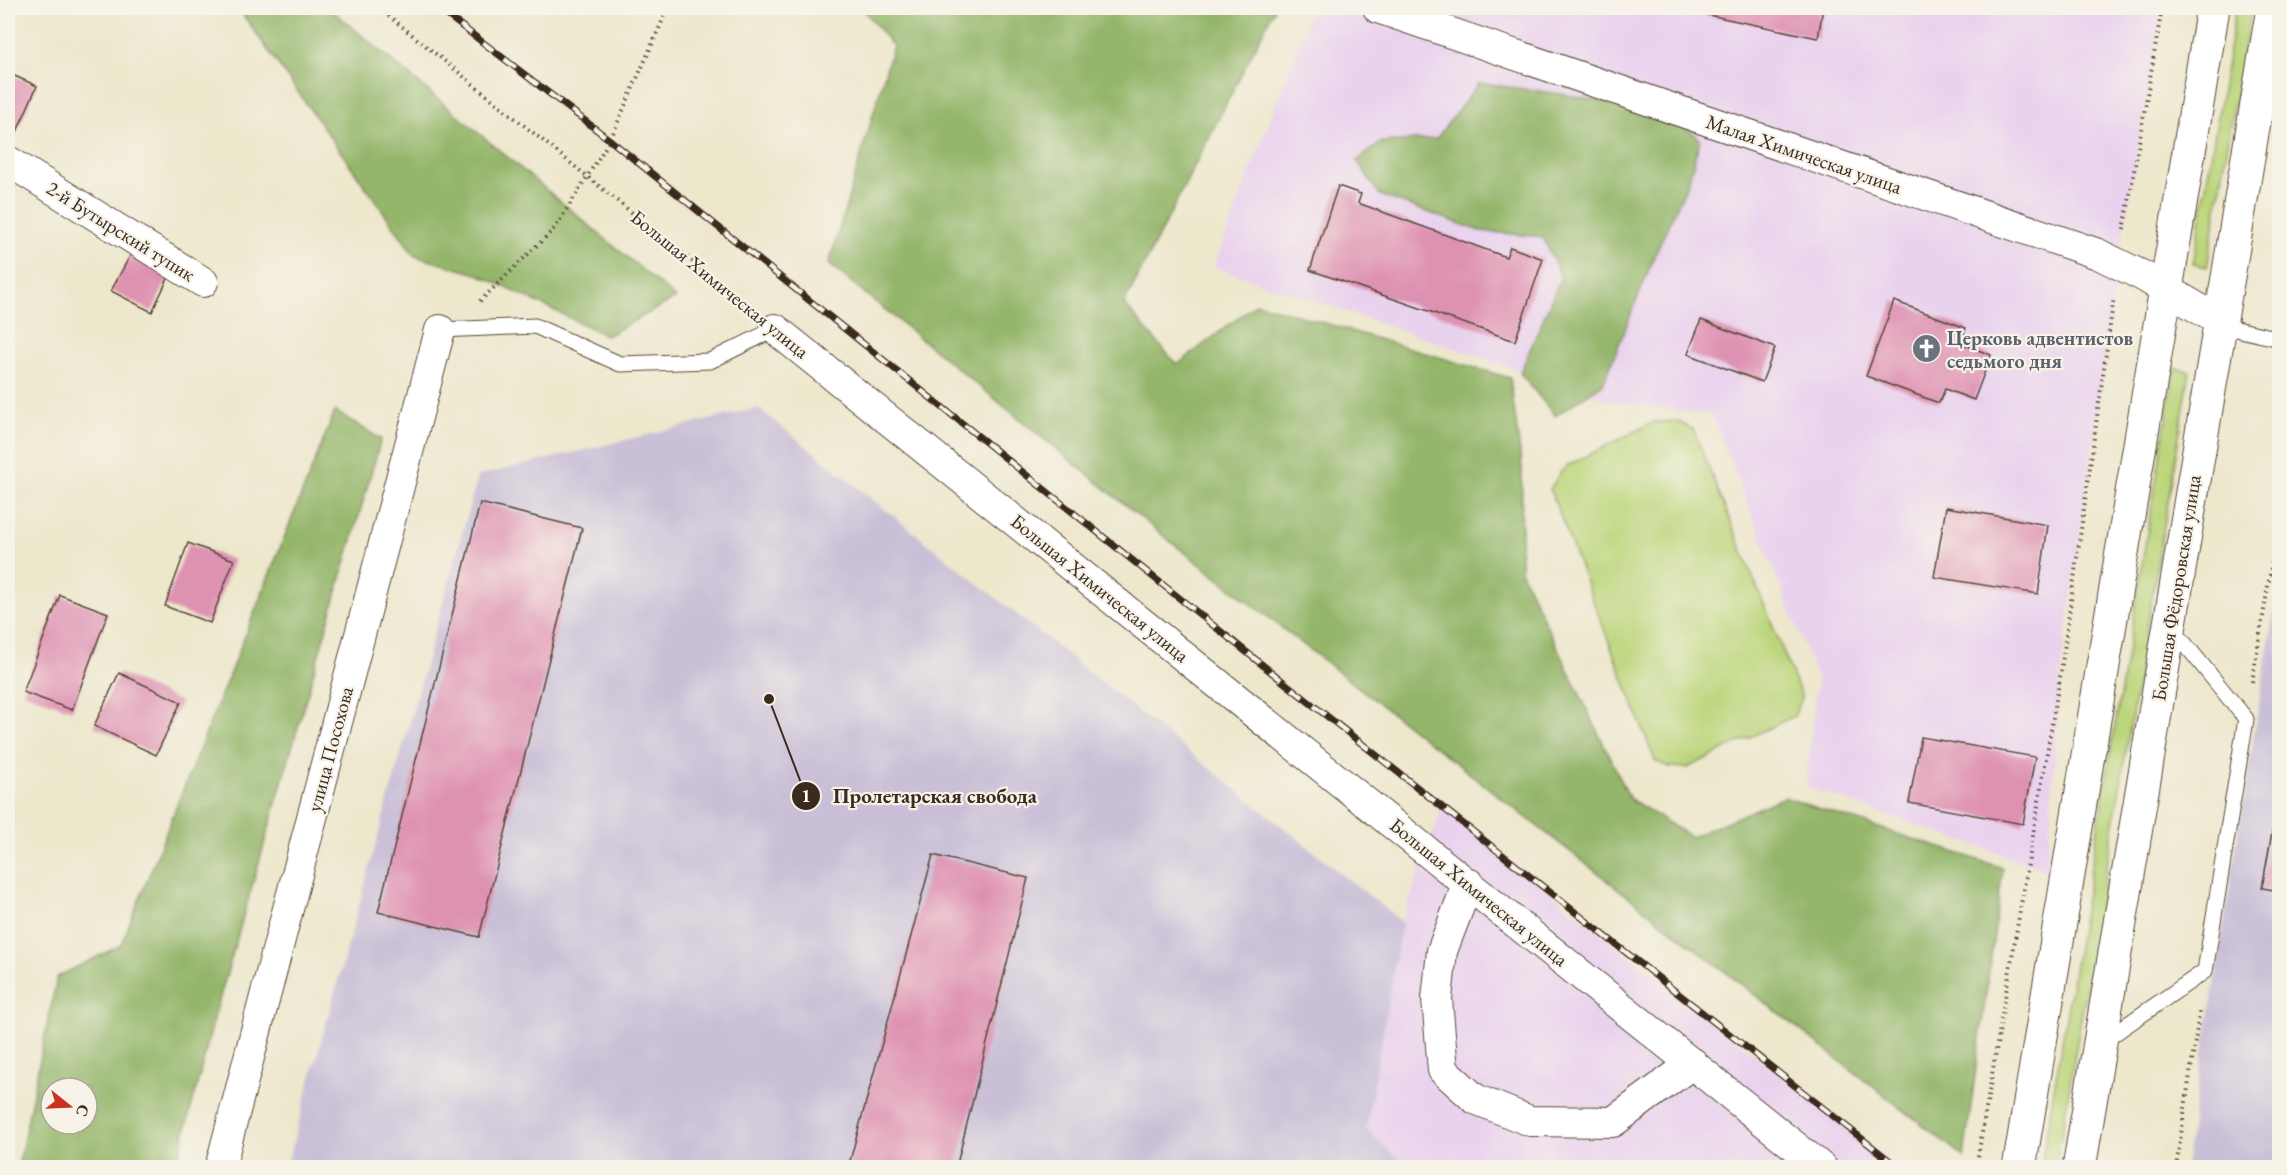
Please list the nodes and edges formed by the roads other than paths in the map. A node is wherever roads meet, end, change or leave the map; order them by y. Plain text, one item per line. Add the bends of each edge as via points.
1 (1378, 8) edge
2 (2213, 8) edge
3 (2273, 8) edge
4 (8, 161) edge
5 (203, 282) dead end
6 (2166, 290) junction
7 (2220, 321) junction
8 (774, 329) joint
9 (440, 330) joint
10 (2280, 339) edge
11 (2170, 625) junction
12 (1468, 883) junction
13 (2099, 1044) junction
14 (1693, 1063) junction
15 (219, 1167) edge
16 (1822, 1167) edge
17 (2019, 1167) edge
18 (2079, 1167) edge

1 - 6 street, Малая Химическая улица via 2086,250
2 - 6 main road
3 - 7 main road, Большая Фёдоровская улица
4 - 5 street, 2-й Бутырский тупик
6 - 7 street, Малая Химическая улица
6 - 17 main road
7 - 10 lane via 2236,329
7 - 11 main road, Большая Фёдоровская улица
8 - 9 lane via 710,361 620,364 535,326
8 - 12 street, Большая Химическая улица
9 - 15 street, улица Посохова
11 - 13 main road, Большая Фёдоровская улица
11 - 13 lane via 2246,719 2205,971
12 - 14 street, Большая Химическая улица
12 - 14 street via 1442,951 1437,999 1443,1070 1475,1099 1530,1120 1613,1122
13 - 18 main road, Большая Фёдоровская улица
14 - 16 street, Большая Химическая улица

